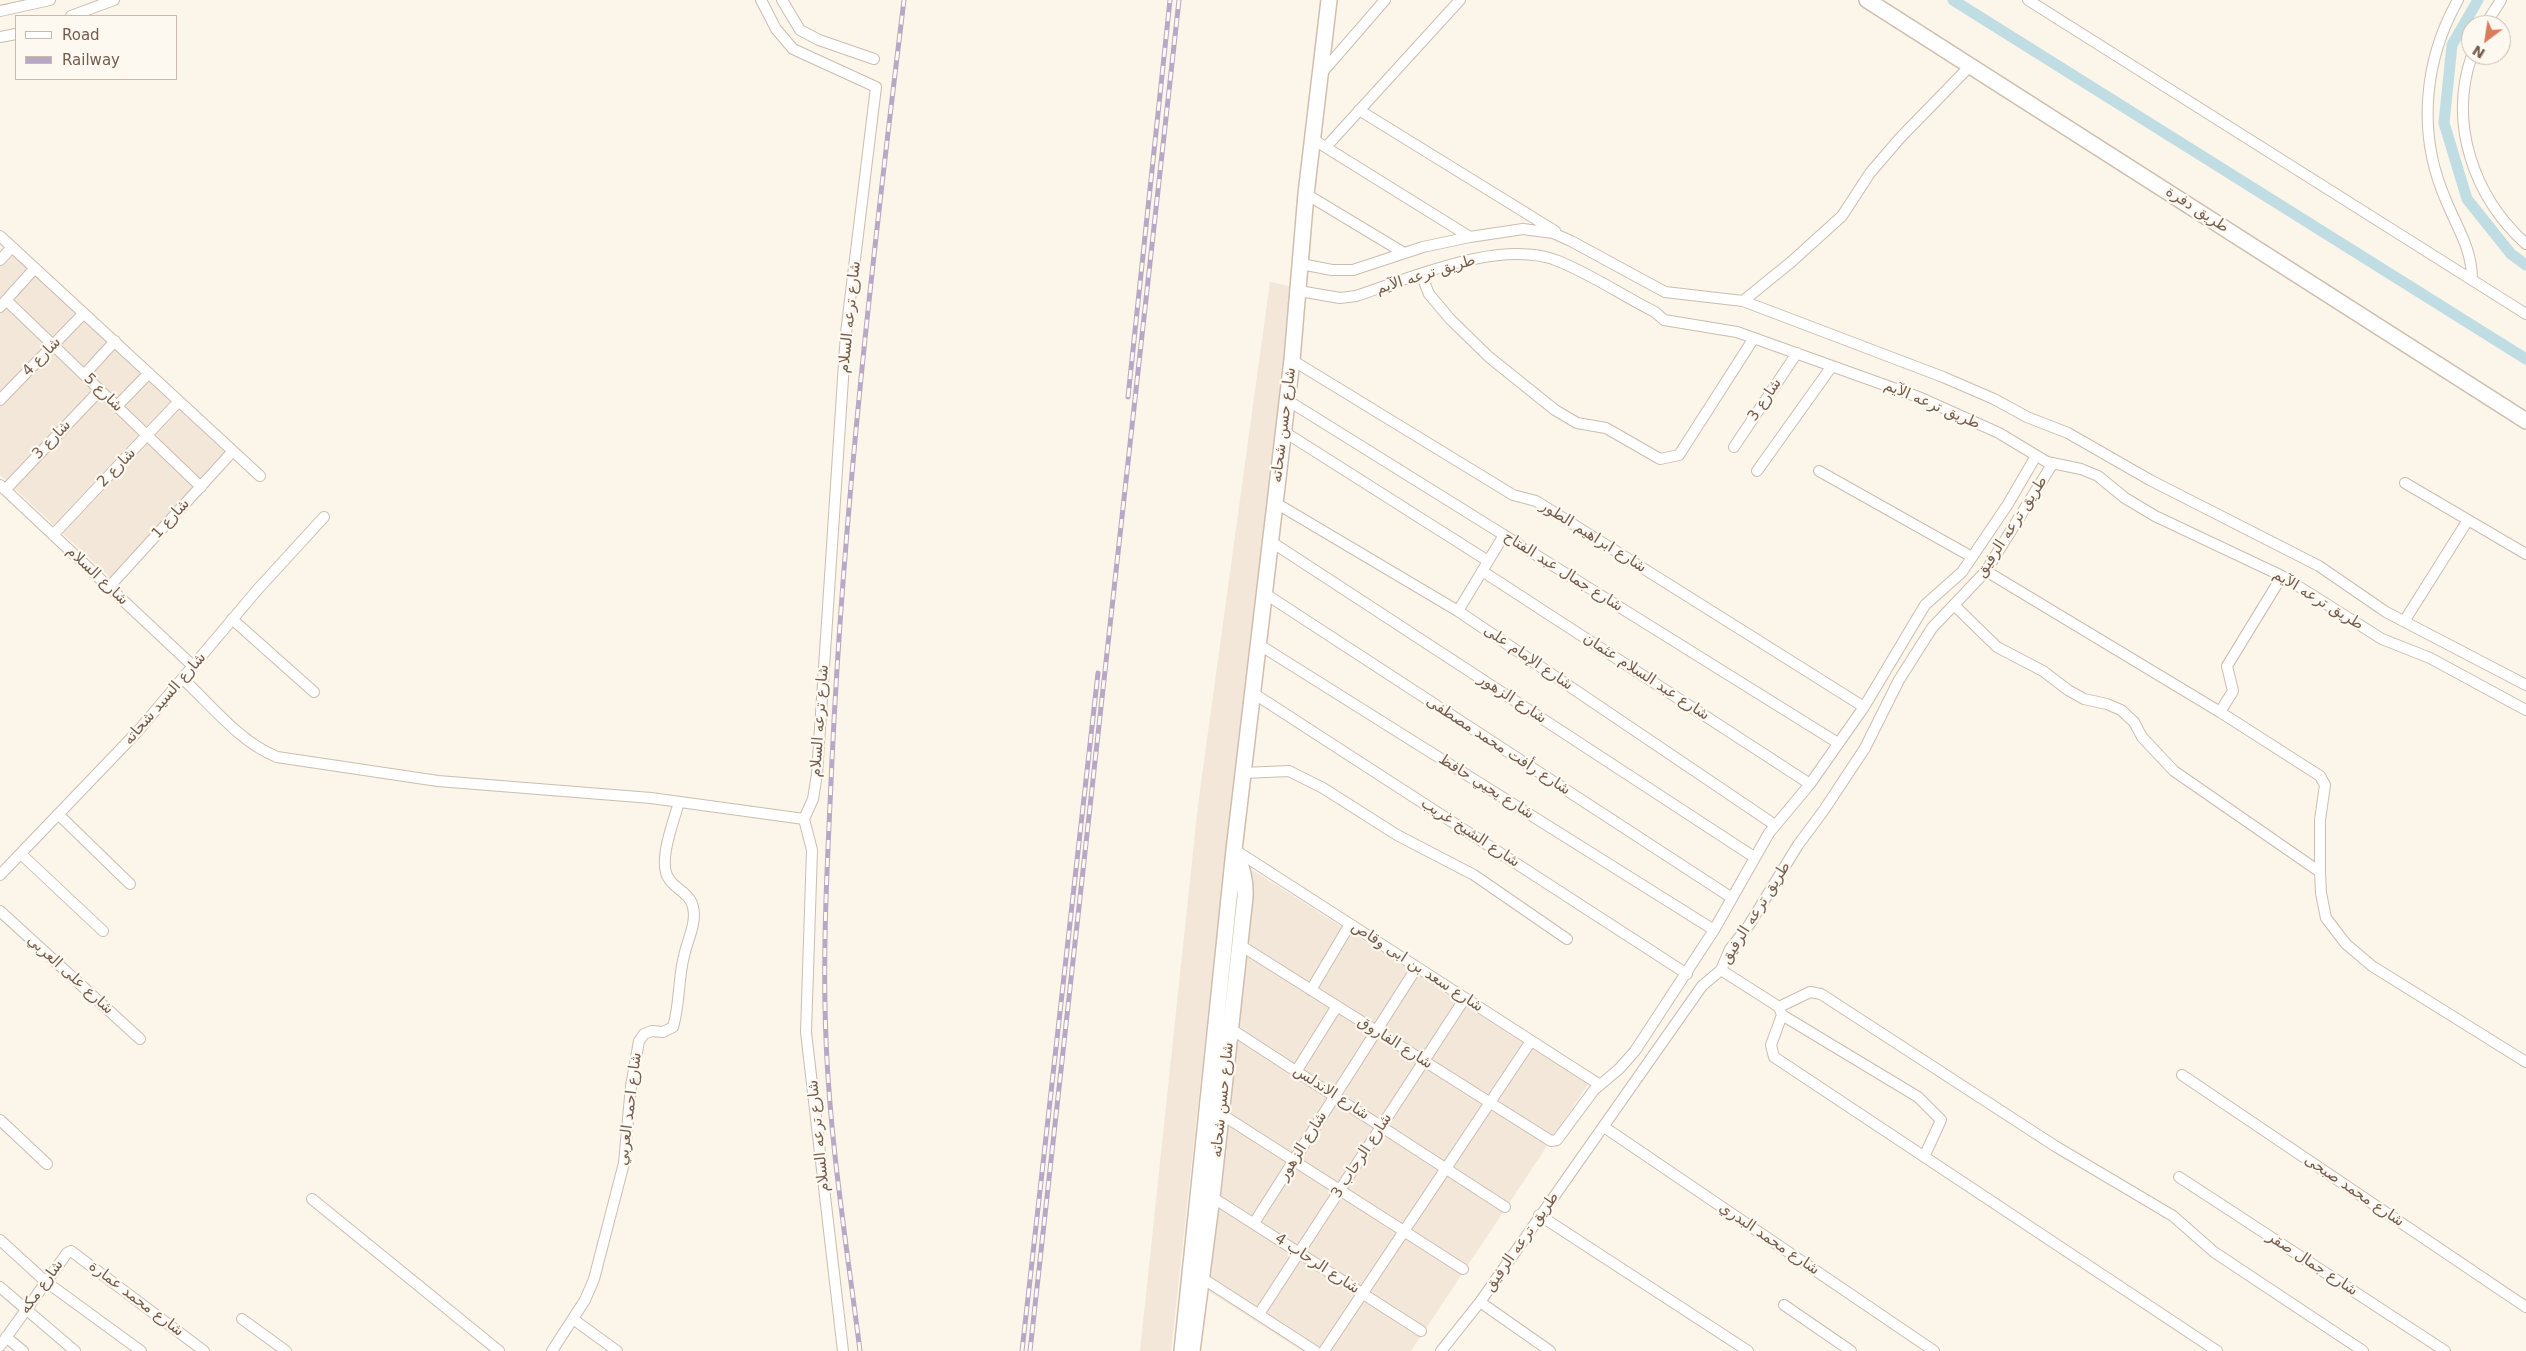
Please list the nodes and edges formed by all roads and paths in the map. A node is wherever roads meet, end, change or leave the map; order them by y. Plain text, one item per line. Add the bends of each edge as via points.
1 (50, 0) edge
2 (114, 0) edge
3 (761, 0) edge
4 (782, 0) edge
5 (1329, 0) edge
6 (1385, 0) edge
7 (1460, 0) edge
8 (1867, 0) edge
9 (2028, 0) edge
10 (2458, 0) edge
11 (2501, 0) edge
12 (0, 11) edge
13 (74, 15) edge
14 (2491, 15) edge
15 (15, 34) edge
16 (0, 37) edge
17 (874, 59) dead end
18 (1971, 65) junction
19 (2470, 65) edge
20 (1320, 75) junction
21 (1359, 110) junction
22 (1320, 144) junction
23 (1306, 194) junction
24 (0, 236) edge
25 (1470, 237) junction
26 (1571, 241) junction
27 (2526, 244) edge
28 (12, 247) junction
29 (1404, 253) junction
30 (0, 260) edge
31 (1301, 264) junction
32 (35, 268) junction
33 (1421, 274) junction
34 (2472, 279) junction
35 (1299, 291) junction
36 (1743, 301) junction
37 (3, 303) edge
38 (84, 313) junction
39 (2526, 314) edge
40 (1754, 338) junction
41 (114, 341) junction
42 (53, 345) junction
43 (1797, 353) junction
44 (1292, 360) junction
45 (1832, 366) junction
46 (149, 373) junction
47 (84, 375) junction
48 (100, 390) junction
49 (0, 400) edge
50 (1287, 400) junction
51 (179, 401) junction
52 (117, 406) junction
53 (2526, 421) edge
54 (1283, 431) junction
55 (148, 436) junction
56 (1734, 448) dead end
57 (233, 451) junction
58 (2036, 456) junction
59 (2053, 463) junction
60 (1757, 471) dead end
61 (1819, 471) dead end
62 (260, 476) dead end
63 (2405, 483) dead end
64 (2, 487) edge
65 (201, 487) junction
66 (1274, 502) junction
67 (324, 517) dead end
68 (2468, 520) junction
69 (53, 535) junction
70 (1504, 535) junction
71 (1270, 541) junction
72 (2526, 554) edge
73 (1972, 557) junction
74 (1488, 561) junction
75 (1482, 571) junction
76 (1986, 571) junction
77 (2282, 576) junction
78 (109, 587) junction
79 (1264, 594) junction
80 (1954, 605) junction
81 (1458, 611) junction
82 (232, 619) junction
83 (2404, 620) junction
84 (1258, 644) junction
85 (193, 666) junction
86 (183, 679) junction
87 (2526, 685) edge
88 (314, 692) dead end
89 (1253, 693) junction
90 (1864, 707) junction
91 (2526, 710) edge
92 (2220, 712) junction
93 (1838, 743) junction
94 (1243, 773) junction
95 (1810, 784) junction
96 (679, 802) junction
97 (58, 814) junction
98 (804, 819) junction
99 (1775, 825) junction
100 (1234, 850) junction
101 (20, 854) junction
102 (1754, 857) junction
103 (2320, 872) junction
104 (0, 875) edge
105 (130, 884) dead end
106 (1732, 898) junction
107 (0, 911) edge
108 (1350, 924) junction
109 (1714, 930) junction
110 (103, 931) dead end
111 (1567, 939) dead end
112 (1240, 945) junction
113 (1417, 967) junction
114 (1721, 970) junction
115 (1688, 974) junction
116 (1311, 990) junction
117 (1464, 998) junction
118 (1337, 1006) junction
119 (1780, 1011) junction
120 (1230, 1029) junction
121 (1376, 1031) junction
122 (140, 1039) dead end
123 (1531, 1040) junction
124 (1424, 1061) junction
125 (2526, 1062) edge
126 (1297, 1070) junction
127 (2182, 1075) dead end
128 (1600, 1084) junction
129 (1335, 1095) junction
130 (1490, 1103) junction
131 (1221, 1114) junction
132 (0, 1120) edge
133 (1381, 1126) junction
134 (1604, 1127) junction
135 (1551, 1141) joint
136 (1924, 1157) junction
137 (1294, 1160) junction
138 (47, 1164) dead end
139 (1446, 1168) junction
140 (2180, 1177) dead end
141 (1340, 1190) junction
142 (1212, 1197) junction
143 (312, 1199) dead end
144 (1505, 1207) dead end
145 (1539, 1215) junction
146 (1254, 1223) junction
147 (1404, 1231) junction
148 (0, 1240) edge
149 (1299, 1252) junction
150 (67, 1253) joint
151 (1463, 1268) dead end
152 (1202, 1278) junction
153 (45, 1280) junction
154 (0, 1287) edge
155 (1362, 1294) junction
156 (1480, 1302) junction
157 (1784, 1305) dead end
158 (2526, 1307) edge
159 (25, 1309) junction
160 (1259, 1314) junction
161 (242, 1319) dead end
162 (573, 1319) junction
163 (1420, 1331) dead end
164 (3, 1342) edge
165 (23, 1351) edge
166 (75, 1351) edge
167 (141, 1351) edge
168 (204, 1351) edge
169 (286, 1351) edge
170 (499, 1351) edge
171 (552, 1351) edge
172 (617, 1351) edge
173 (843, 1351) edge
174 (1182, 1351) edge
175 (1192, 1351) edge
176 (1316, 1351) edge
177 (1324, 1351) edge
178 (1441, 1351) edge
179 (1550, 1351) edge
180 (1748, 1351) edge
181 (1851, 1351) edge
182 (1934, 1351) edge
183 (2217, 1351) edge
184 (2363, 1351) edge
185 (2445, 1351) edge

1 - 12 street
2 - 13 street
3 - 98 street, شارع ترعه السلام via 776,29 793,49 876,87 846,333 817,774 813,799
4 - 17 street via 800,30
5 - 20 main road, شارع حسن شحاته
6 - 20 street
7 - 21 street
8 - 18 main road, طريق دفرة
9 - 34 street
10 - 34 street via 2433,60 2428,122 2436,176 2470,252
11 - 14 street
15 - 16 street
18 - 36 street via 1870,173 1842,216 1790,264
18 - 53 main road, طريق دفرة
19 - 27 street via 2464,92 2468,155 2479,184 2497,213
20 - 22 main road, شارع حسن شحاته
21 - 22 street
21 - 26 street
22 - 23 main road, شارع حسن شحاته
22 - 25 street
23 - 29 street
23 - 31 main road, شارع حسن شحاته
24 - 28 street
25 - 26 street, طريق ترعه الآيم via 1523,229
25 - 29 street, طريق ترعه الآيم
26 - 36 street, طريق ترعه الآيم via 1665,292
28 - 30 street
28 - 32 street
29 - 31 street, طريق ترعه الآيم via 1353,270
31 - 35 main road, شارع حسن شحاته
32 - 37 street
32 - 38 street
33 - 35 street, طريق ترعه الآيم via 1356,296 1340,298
33 - 40 street, طريق ترعه الآيم via 1479,259 1516,254 1547,257 1655,312 1664,320 1737,332
33 - 40 street via 1429,294 1450,319 1489,357 1555,410 1577,423 1606,428 1660,459 1679,455
34 - 39 street
35 - 44 main road, شارع حسن شحاته
36 - 83 street, طريق ترعه الآيم via 1943,377 2068,433 2150,480 2319,566 2386,612
37 - 42 street, شارع 5
38 - 41 street
38 - 42 street, شارع 4
40 - 43 street, طريق ترعه الآيم
41 - 46 street
41 - 47 street
42 - 47 street, شارع 5
42 - 49 street, شارع 4
43 - 45 street, طريق ترعه الآيم
43 - 56 street, شارع 3
44 - 50 main road, شارع حسن شحاته
44 - 90 street, شارع ابراهيم الطور via 1513,495 1536,501
45 - 58 street, طريق ترعه الآيم via 1921,398 1999,434
45 - 60 street
46 - 51 street
46 - 52 street
47 - 48 street, شارع 5
48 - 52 street, شارع 5
48 - 64 street, شارع 3
50 - 54 main road, شارع حسن شحاته
50 - 70 street, شارع جمال عبد الفتاح
51 - 55 street, شارع 2
51 - 57 street
52 - 55 street, شارع 5
54 - 66 main road, شارع حسن شحاته
54 - 74 street
55 - 65 street, شارع 5
55 - 69 street, شارع 2
57 - 62 street
57 - 65 street, شارع 1
58 - 59 street, طريق ترعه الآيم
58 - 73 street, طريق ترعه الرفيق
59 - 76 street, طريق ترعه الرفيق
59 - 77 street, طريق ترعه الآيم via 2081,468 2098,476 2124,498 2155,516
61 - 73 street
63 - 68 street
64 - 69 street, شارع السلام
65 - 78 street, شارع 1
66 - 71 main road, شارع حسن شحاته
66 - 81 street, شارع الإمام على
67 - 82 street, شارع السيد شحاته
68 - 72 street
68 - 83 street
69 - 78 street, شارع السلام
70 - 74 street
70 - 93 street, شارع جمال عبد الفتاح
71 - 79 main road, شارع حسن شحاته
71 - 102 street, شارع الزهور
73 - 90 street, طريق ترعه الرفيق via 1958,576 1925,605
74 - 75 street
75 - 81 street
75 - 95 street, شارع عبد السلام عثمان
76 - 80 street, طريق ترعه الرفيق
76 - 92 street
77 - 91 street, طريق ترعه الآيم via 2382,639 2430,658
77 - 92 street via 2227,666 2233,692
78 - 85 street, شارع السلام
79 - 84 main road, شارع حسن شحاته
79 - 106 street, شارع رأفت محمد مصطفى
80 - 103 street via 1997,646 2043,671 2084,699 2121,710 2174,771
80 - 114 street, طريق ترعه الرفيق via 1928,635 1899,680 1865,748 1730,949
81 - 99 street, شارع الإمام على
82 - 85 street, شارع السيد شحاته
82 - 88 street
83 - 87 street, طريق ترعه الآيم
84 - 89 main road, شارع حسن شحاته
84 - 109 street, شارع يحيي حافظ
85 - 86 street, شارع السيد شحاته
86 - 96 street via 242,736 277,757 438,781
86 - 97 street, شارع السيد شحاته
89 - 94 main road, شارع حسن شحاته
89 - 115 street, شارع الشيخ غريب
90 - 93 street, طريق ترعه الرفيق
92 - 103 street via 2320,776 2325,785 2320,820
93 - 95 street, طريق ترعه الرفيق
94 - 100 main road, شارع حسن شحاته
94 - 111 street via 1289,771 1323,788 1397,835 1474,875
95 - 99 street, طريق ترعه الرفيق
96 - 98 street
96 - 162 street, شارع احمد العربي via 664,860 665,871 669,880 690,898 694,913 683,956 676,1017 673,1027 663,1032 644,1034 639,1041 619,1190 594,1279
97 - 101 street, شارع السيد شحاته
97 - 105 street
98 - 173 street, شارع ترعه السلام via 812,850 806,1032
99 - 102 street, طريق ترعه الرفيق
100 - 108 street, شارع سعد بن ابى وقاص
100 - 112 main road, شارع حسن شحاته via 1246,884
100 - 174 main road, شارع حسن شحاته
101 - 104 street, شارع السيد شحاته
101 - 110 street
102 - 106 street, طريق ترعه الرفيق
103 - 125 street via 2326,918 2346,944 2372,966
106 - 109 street, طريق ترعه الرفيق
107 - 122 street, شارع على العربي
108 - 113 street, شارع سعد بن ابى وقاص
108 - 116 street
109 - 115 street, طريق ترعه الرفيق
112 - 116 street, شارع الفاروق
112 - 120 main road, شارع حسن شحاته
113 - 117 street, شارع سعد بن ابى وقاص
113 - 121 street, شارع الزهور
114 - 119 street
114 - 134 street, طريق ترعه الرفيق via 1702,986
115 - 128 street, طريق ترعه الرفيق via 1630,1058
116 - 118 street, شارع الفاروق
117 - 123 street, شارع سعد بن ابى وقاص
117 - 124 street, شارع الرحاب 3
118 - 121 street, شارع الفاروق
118 - 126 street
119 - 136 street via 1771,1045 1774,1057
119 - 136 street via 1918,1097 1941,1120
119 - 184 street via 1810,992 1821,994 2055,1146 2173,1216 2214,1252
120 - 126 street, شارع الاندلس
120 - 131 main road, شارع حسن شحاته
121 - 124 street, شارع الفاروق
121 - 129 street, شارع الزهور
123 - 128 street, شارع سعد بن ابى وقاص
123 - 130 street
124 - 130 street, شارع الفاروق
124 - 133 street, شارع الرحاب 3
126 - 129 street, شارع الاندلس
127 - 158 street, شارع محمد صبحى
128 - 135 street, طريق ترعه الرفيق via 1563,1136
129 - 133 street, شارع الاندلس
129 - 137 street, شارع الزهور
130 - 135 street, شارع الفاروق
130 - 139 street
131 - 137 street
131 - 142 main road, شارع حسن شحاته
132 - 138 street
133 - 139 street, شارع الاندلس
133 - 141 street, شارع الرحاب 3
134 - 145 street, طريق ترعه الرفيق
134 - 182 street, شارع محمد البدري
136 - 183 street
137 - 141 street
137 - 146 street, شارع الزهور
139 - 144 street, شارع الاندلس
139 - 147 street
140 - 185 street, شارع جمال صقر
141 - 147 street
141 - 149 street, شارع الرحاب 3
142 - 146 street, شارع الرحاب 4
142 - 152 main road, شارع حسن شحاته
143 - 170 street
145 - 156 street, طريق ترعه الرفيق
145 - 180 street
146 - 149 street, شارع الرحاب 4
147 - 151 street
147 - 155 street
148 - 153 street
149 - 155 street, شارع الرحاب 4
149 - 160 street, شارع الرحاب 3
150 - 153 street, شارع مكه
150 - 168 street, شارع محمد عمارة via 73,1252
152 - 160 street
152 - 175 main road, شارع حسن شحاته
153 - 159 street, شارع مكه
153 - 167 street
154 - 159 street
155 - 163 street, شارع الرحاب 4
155 - 177 street
156 - 178 street, طريق ترعه الرفيق
156 - 179 street
157 - 181 street
159 - 164 street, شارع مكه
159 - 166 street
160 - 176 street
161 - 169 street
162 - 171 street, شارع احمد العربي
162 - 172 street
164 - 165 street

